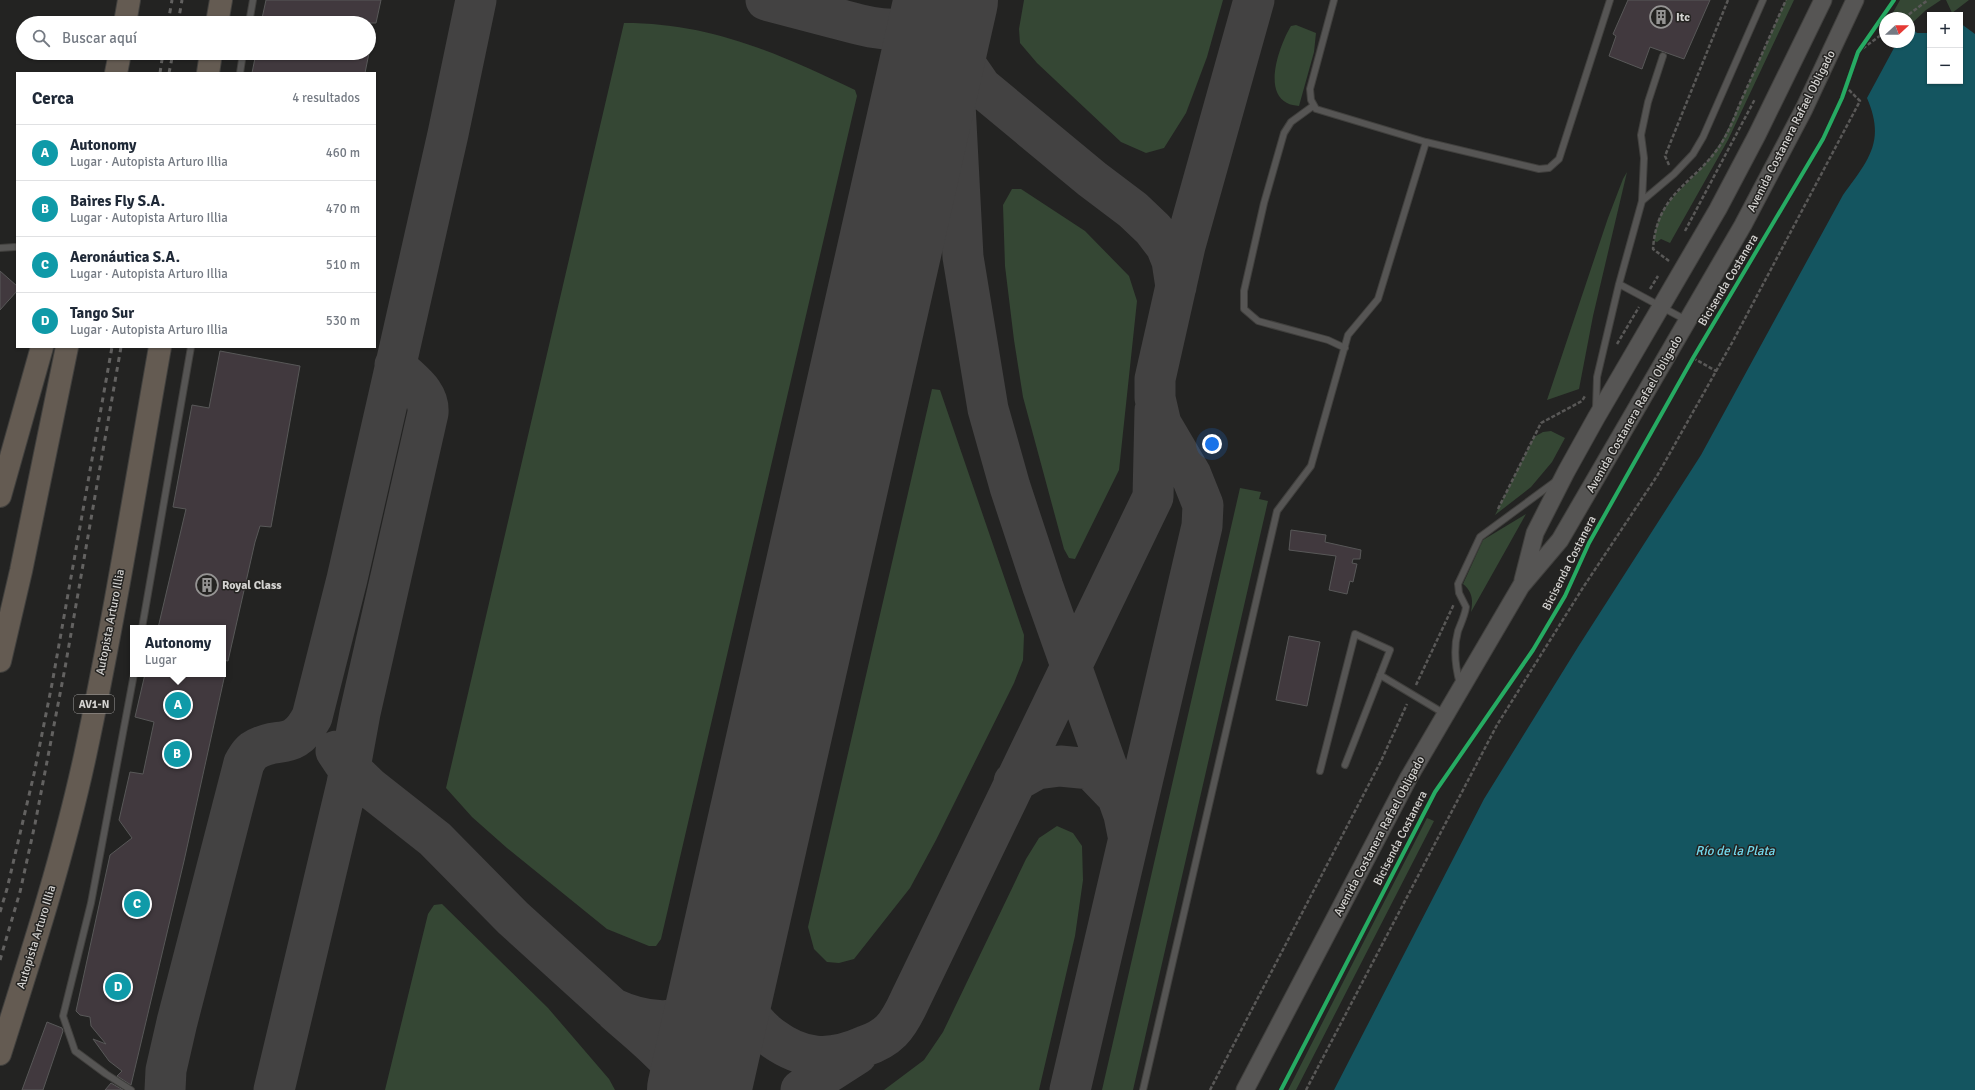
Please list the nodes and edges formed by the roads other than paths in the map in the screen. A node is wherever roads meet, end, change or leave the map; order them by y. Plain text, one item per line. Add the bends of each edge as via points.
1 (129, 0) edge
2 (221, 0) edge
3 (253, 0) edge
4 (1334, 0) edge
5 (1610, 0) edge
6 (1763, 0) edge
7 (1822, 0) edge
8 (1855, 0) edge
9 (1864, 0) edge
10 (126, 16) edge
11 (218, 16) edge
12 (250, 16) edge
13 (1847, 19) junction
14 (1662, 56) dead end
15 (119, 60) edge
16 (210, 60) edge
17 (243, 60) edge
18 (116, 72) edge
19 (208, 72) edge
20 (240, 72) edge
21 (1313, 106) junction
22 (1426, 142) junction
23 (1642, 201) junction
24 (15, 247) dead end
25 (0, 248) edge
26 (1619, 284) junction
27 (1661, 307) junction
28 (1688, 320) junction
29 (42, 348) edge
30 (67, 348) edge
31 (160, 348) edge
32 (191, 348) edge
33 (1345, 348) junction
34 (1596, 418) junction
35 (1566, 472) junction
36 (0, 496) edge
37 (1521, 586) junction
38 (143, 625) edge
39 (0, 661) edge
40 (1380, 675) junction
41 (133, 677) edge
42 (1461, 688) junction
43 (1445, 714) junction
44 (1345, 765) dead end
45 (1320, 771) dead end
46 (0, 1054) edge
47 (131, 1090) edge
48 (1143, 1090) edge
49 (1246, 1090) edge

1 - 10 highway
2 - 11 highway
3 - 12 lane
4 - 21 lane via 1310,88
5 - 22 lane via 1559,159 1549,168 1539,169
6 - 23 lane via 1703,137 1693,154
7 - 27 main road, Avenida Costanera Rafael Obligado via 1757,135 1718,209
8 - 13 main road, Avenida Costanera Rafael Obligado
9 - 13 main road
13 - 28 main road, Avenida Costanera Rafael Obligado via 1770,174
14 - 23 lane via 1641,135 1644,158
15 - 18 highway
16 - 19 highway
17 - 20 lane
21 - 22 lane via 1330,114
21 - 33 lane via 1291,122 1284,133 1259,225 1244,291 1244,309 1258,320 1328,340
22 - 33 lane via 1378,299 1348,335
23 - 26 lane
24 - 25 lane
26 - 27 lane
26 - 34 lane via 1597,377
27 - 28 lane
27 - 34 main road, Avenida Costanera Rafael Obligado
28 - 37 main road, Avenida Costanera Rafael Obligado via 1560,540
29 - 36 highway
30 - 39 highway
31 - 46 highway, Autopista Arturo Illia / AV1-N via 84,757 51,892
32 - 38 lane
33 - 48 lane via 1311,466 1277,511
34 - 35 main road, Avenida Costanera Rafael Obligado
35 - 37 main road, Avenida Costanera Rafael Obligado via 1535,533
35 - 42 lane via 1478,540 1459,579 1459,593 1466,607 1454,654
37 - 42 main road, Avenida Costanera Rafael Obligado
40 - 43 lane
40 - 44 lane
40 - 45 lane via 1390,650 1355,634
41 - 47 lane via 91,903 63,1016 75,1051
42 - 43 main road, Avenida Costanera Rafael Obligado
43 - 49 main road, Avenida Costanera Rafael Obligado via 1409,777

